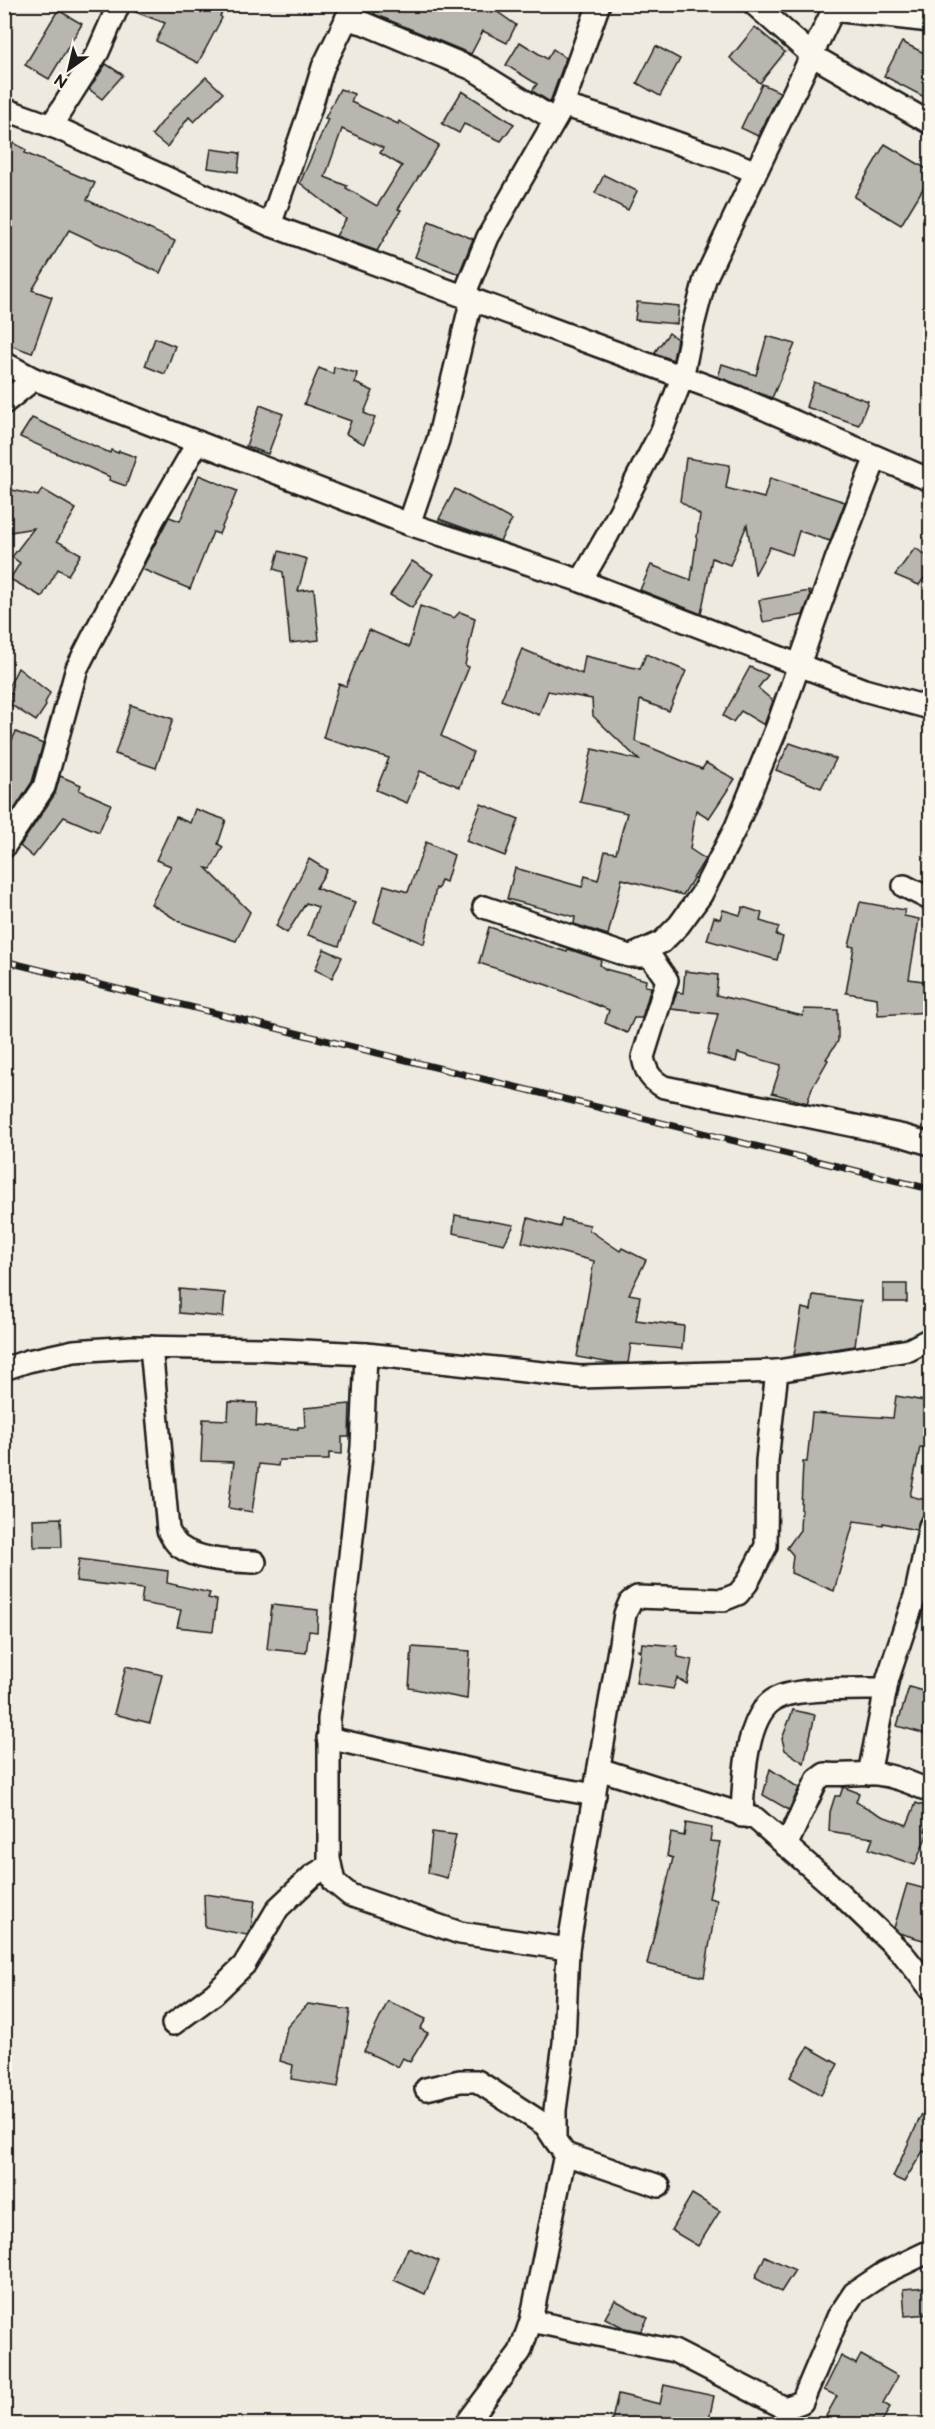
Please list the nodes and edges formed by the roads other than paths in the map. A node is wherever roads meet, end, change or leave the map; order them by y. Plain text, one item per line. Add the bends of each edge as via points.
1 (119, 4) edge
2 (599, 4) edge
3 (754, 4) edge
4 (834, 7) edge
5 (347, 9) edge
6 (930, 21) edge
7 (813, 56) junction
8 (4, 109) edge
9 (559, 113) junction
10 (930, 123) edge
11 (51, 126) junction
12 (755, 172) junction
13 (270, 225) junction
14 (468, 296) junction
15 (4, 363) edge
16 (682, 378) junction
17 (34, 379) junction
18 (4, 403) edge
19 (198, 442) junction
20 (876, 457) junction
21 (930, 480) edge
22 (409, 524) junction
23 (581, 581) junction
24 (800, 667) junction
25 (930, 708) edge
26 (4, 847) edge
27 (904, 886) dead end
28 (930, 899) edge
29 (484, 907) dead end
30 (629, 956) junction
31 (930, 1144) edge
32 (930, 1340) edge
33 (151, 1347) junction
34 (366, 1354) junction
35 (4, 1369) edge
36 (777, 1371) junction
37 (930, 1526) edge
38 (255, 1562) dead end
39 (885, 1689) junction
40 (328, 1738) junction
41 (599, 1769) junction
42 (869, 1774) junction
43 (930, 1791) edge
44 (595, 1795) junction
45 (742, 1816) junction
46 (786, 1846) junction
47 (330, 1865) junction
48 (568, 1949) junction
49 (930, 1988) edge
50 (173, 2024) dead end
51 (426, 2089) dead end
52 (560, 2147) junction
53 (659, 2187) dead end
54 (930, 2251) edge
55 (531, 2321) junction
56 (466, 2424) edge

1 - 11 street via 98,52
2 - 9 street
3 - 7 street
4 - 6 street
4 - 7 street
5 - 9 street via 363,23 473,69
5 - 13 street via 322,67
7 - 10 street
7 - 12 street
8 - 11 street
9 - 12 street via 641,129
9 - 14 street via 488,237
11 - 13 street
12 - 16 street via 705,279
13 - 14 street
14 - 16 street
14 - 22 street via 438,440
15 - 17 street
16 - 20 street via 737,397
16 - 23 street via 662,430
17 - 18 street
17 - 19 street
19 - 22 street
19 - 26 street via 77,668 44,787
20 - 21 street
20 - 24 street
22 - 23 street
23 - 24 street
24 - 25 street
24 - 30 street via 740,818 701,896 662,942
27 - 28 street
29 - 30 street
30 - 31 street via 650,956 667,980 643,1058 653,1081 664,1088
32 - 36 street via 909,1350
33 - 34 street
33 - 35 street via 74,1351
33 - 38 street via 168,1530 176,1544 191,1552
34 - 36 street via 580,1377
34 - 40 street via 362,1447
36 - 41 street via 767,1461 766,1546 738,1594 723,1600 637,1597 630,1602
37 - 39 street via 916,1593
39 - 42 street
39 - 45 street via 816,1690 775,1699 762,1712 752,1734 743,1772
40 - 44 street
40 - 47 street
41 - 44 street
41 - 45 street
42 - 43 street via 900,1779
42 - 46 street via 825,1774 817,1780
44 - 48 street
45 - 46 street via 756,1819
46 - 49 street via 903,1954
47 - 48 street via 334,1882 350,1895 460,1933
47 - 50 street via 278,1908 244,1965 214,1994
48 - 52 street via 564,2043 555,2110
51 - 52 street via 477,2080 545,2125
52 - 53 street
52 - 55 street
54 - 55 street via 884,2273 854,2294 838,2316 802,2402 785,2408 674,2351
55 - 56 street via 520,2352

